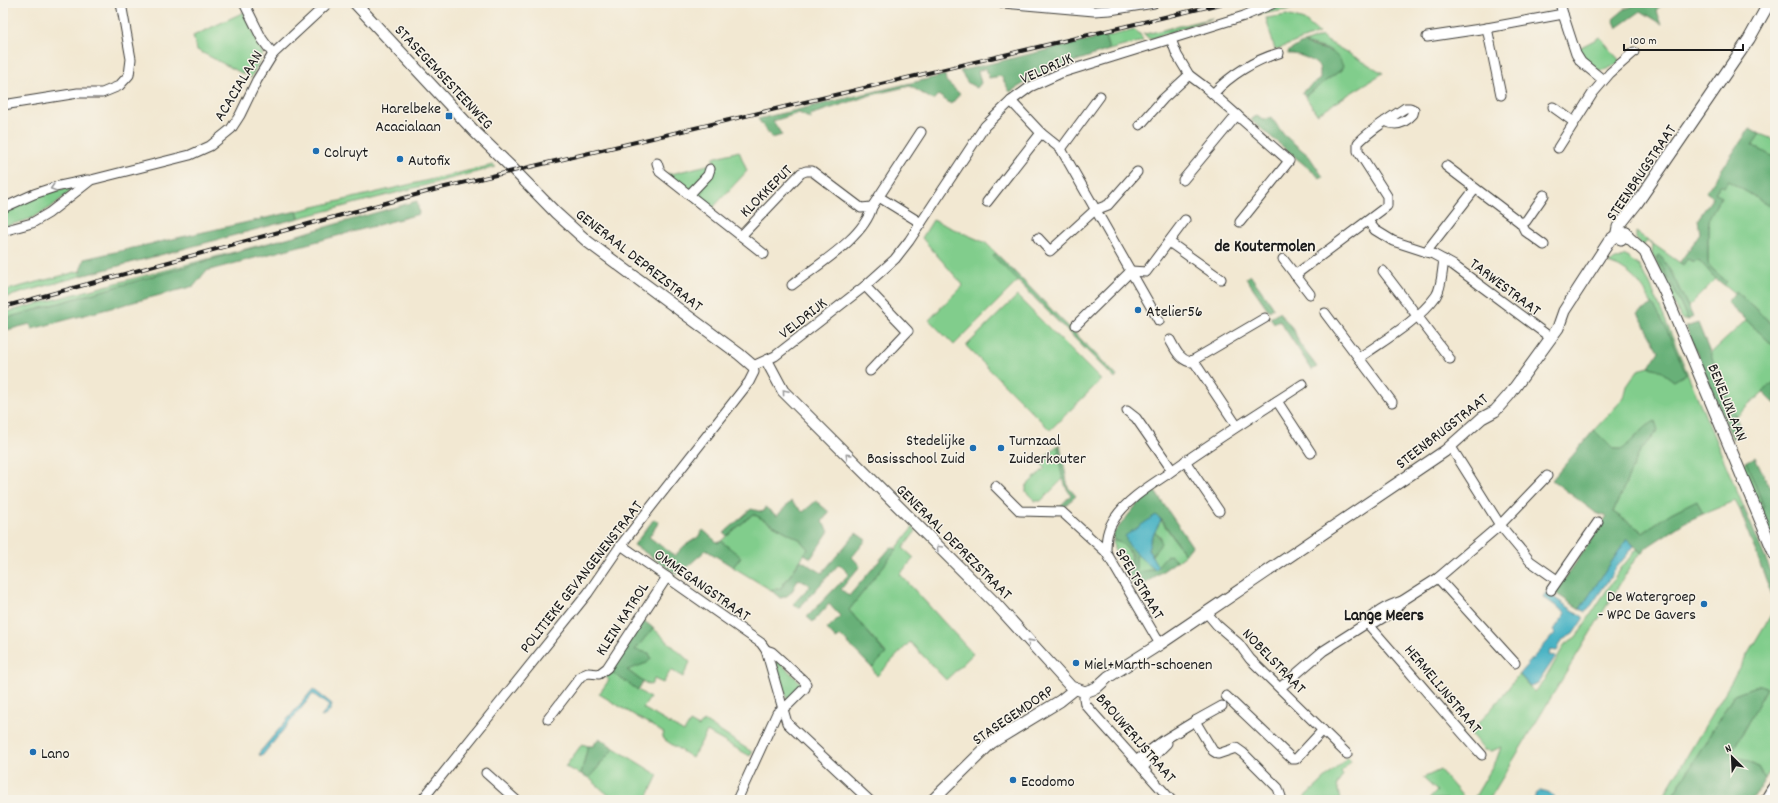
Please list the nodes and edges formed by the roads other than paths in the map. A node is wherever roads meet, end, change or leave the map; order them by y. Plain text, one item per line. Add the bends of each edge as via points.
1 (121, 3) edge
2 (244, 3) edge
3 (328, 3) edge
4 (355, 3) edge
5 (1003, 3) edge
6 (1154, 3) edge
7 (1274, 3) edge
8 (1560, 3) edge
9 (1769, 3) edge
10 (1563, 14) junction
11 (1487, 28) junction
12 (1427, 37) dead end
13 (1171, 39) junction
14 (1634, 52) dead end
15 (1279, 53) dead end
16 (273, 54) junction
17 (1189, 75) junction
18 (1603, 80) junction
19 (1213, 94) junction
20 (1501, 95) dead end
21 (1100, 96) dead end
22 (1011, 101) junction
23 (3, 105) edge
24 (1553, 107) dead end
25 (1237, 115) junction
26 (1385, 121) dead end
27 (1574, 122) junction
28 (1140, 125) dead end
29 (921, 132) dead end
30 (1042, 133) junction
31 (1558, 148) dead end
32 (1060, 149) junction
33 (657, 163) dead end
34 (1446, 166) dead end
35 (513, 168) joint
36 (710, 169) dead end
37 (1136, 172) dead end
38 (91, 180) junction
39 (1183, 180) dead end
40 (1475, 189) junction
41 (689, 195) junction
42 (1544, 196) dead end
43 (879, 197) junction
44 (987, 202) dead end
45 (872, 207) junction
46 (3, 208) edge
47 (1095, 210) junction
48 (1185, 220) dead end
49 (1368, 221) junction
50 (1240, 222) dead end
51 (921, 223) junction
52 (1522, 223) junction
53 (3, 231) edge
54 (1622, 234) junction
55 (741, 236) junction
56 (1038, 238) dead end
57 (1169, 242) junction
58 (1544, 245) dead end
59 (1426, 252) junction
60 (764, 254) dead end
61 (1283, 259) dead end
62 (1444, 260) junction
63 (1131, 271) junction
64 (1383, 271) dead end
65 (1296, 275) junction
66 (1221, 279) dead end
67 (792, 285) dead end
68 (865, 286) junction
69 (1310, 294) dead end
70 (1325, 313) dead end
71 (1417, 316) junction
72 (1265, 318) dead end
73 (1159, 321) dead end
74 (1076, 325) dead end
75 (1551, 338) junction
76 (1170, 340) dead end
77 (1359, 358) junction
78 (1450, 359) dead end
79 (1193, 360) junction
80 (767, 361) junction
81 (753, 366) junction
82 (870, 371) dead end
83 (1303, 384) dead end
84 (1277, 402) junction
85 (1392, 402) dead end
86 (1127, 411) dead end
87 (1237, 426) junction
88 (1451, 447) junction
89 (1311, 453) dead end
90 (1185, 461) junction
91 (1172, 470) junction
92 (1547, 476) dead end
93 (995, 486) dead end
94 (1219, 511) dead end
95 (1598, 522) dead end
96 (1500, 526) junction
97 (621, 545) junction
98 (1106, 552) junction
99 (1775, 555) edge
100 (667, 577) junction
101 (1438, 578) junction
102 (1557, 580) junction
103 (1551, 590) dead end
104 (1206, 612) junction
105 (1367, 622) junction
106 (1160, 644) junction
107 (766, 650) junction
108 (1515, 663) dead end
109 (1281, 688) junction
110 (1080, 690) junction
111 (1226, 696) dead end
112 (1222, 706) dead end
113 (783, 708) junction
114 (548, 719) dead end
115 (1195, 721) junction
116 (1323, 730) junction
117 (1347, 754) dead end
118 (1482, 755) dead end
119 (1140, 764) junction
120 (486, 773) dead end
121 (1775, 790) edge
122 (422, 800) edge
123 (516, 800) edge
124 (737, 800) edge
125 (869, 800) edge
126 (933, 800) edge
127 (1171, 800) edge
128 (1282, 800) edge
129 (1769, 800) edge

1 - 23 street via 131,59 129,74 119,86 102,92 78,93
2 - 16 street via 262,39
3 - 16 street, ACACIALAAN
4 - 35 street, STASEGEMSESTEENWEG via 474,131
5 - 6 street via 1094,11
7 - 13 street, VELDRIJK via 1244,16
8 - 10 street
9 - 54 street, STEENBRUGSTRAAT via 1749,39 1618,228
10 - 11 street
10 - 18 street via 1576,54 1581,62
11 - 12 street
11 - 20 street
13 - 17 street via 1176,55
13 - 22 street, VELDRIJK via 1061,73 1030,87
14 - 18 street
15 - 19 street via 1253,63 1220,86
16 - 38 street, ACACIALAAN via 231,129 210,146 190,155
17 - 19 street
17 - 28 street via 1162,99
18 - 27 street
19 - 25 street
21 - 32 street
22 - 30 street
22 - 51 street, VELDRIJK via 977,137
24 - 27 street
25 - 39 street
25 - 50 street via 1289,161
26 - 49 street via 1364,136 1358,144 1358,151 1387,196 1387,206
27 - 31 street
29 - 43 street
30 - 32 street
30 - 44 street
32 - 47 street
33 - 41 street, KLOKKEPUT via 660,172
34 - 40 street
35 - 81 street, GENERAAL DEPREZSTRAAT via 588,242
36 - 41 street via 708,175
37 - 47 street via 1108,206
38 -> 46 street, ACACIALAAN via 55,186
38 - 53 street, ACACIALAAN via 32,223
40 - 52 street
40 - 59 street
41 - 55 street, KLOKKEPUT
42 - 52 street
43 - 45 street
43 - 51 street
45 - 55 street, KLOKKEPUT via 861,208 812,171 806,171 801,173
45 - 67 street via 870,217 853,238
47 - 56 street via 1050,251
47 - 63 street
48 - 57 street
49 - 59 street, TARWESTRAAT via 1375,230 1393,241
49 - 65 street
51 - 68 street, VELDRIJK via 895,259
52 - 58 street via 1525,231
54 - 75 street, STEENBRUGSTRAAT via 1610,240 1564,311
54 - 99 street, BENELUXLAAN via 1622,241 1628,248 1649,262 1664,290
55 - 60 street, KLOKKEPUT
57 - 63 street via 1146,272
57 - 66 street
59 - 62 street, TARWESTRAAT
61 - 65 street
62 - 71 street, TARWESTRAAT via 1436,296
62 - 75 street, TARWESTRAAT
63 - 73 street
63 - 74 street
64 - 71 street
65 - 69 street
68 - 80 street, VELDRIJK
68 - 82 street via 908,331
70 - 77 street
71 - 77 street, TARWESTRAAT
71 - 78 street
72 - 79 street
75 - 88 street, STEENBRUGSTRAAT via 1495,411 1482,418
76 - 79 street via 1184,360
77 - 85 street
79 - 87 street
80 - 81 street, VELDRIJK
110 -> 80 street, GENERAAL DEPREZSTRAAT via 1056,670 996,604 783,391
81 - 97 street, POLITIEKE GEVANGENENSTRAAT via 754,372 749,382
83 - 84 street
84 - 87 street
84 - 89 street
86 - 91 street via 1136,418
87 - 90 street
88 - 96 street
88 - 104 street, STEENBRUGSTRAAT
90 - 91 street
90 - 94 street
91 - 98 street via 1141,492 1115,517 1108,528
92 - 96 street
93 - 98 street, SPELTSTRAAT via 1020,511 1062,512
95 - 102 street
96 - 101 street
96 - 102 street via 1530,561
97 - 100 street, OMMEGANGSTRAAT
97 - 122 street, POLITIEKE GEVANGENENSTRAAT via 588,593
98 - 106 street, SPELTSTRAAT
100 - 107 street, OMMEGANGSTRAAT via 761,643
100 - 114 street, KLEIN KATROL via 607,668 599,674 588,673 581,676
101 - 105 street via 1402,601 1388,615 1376,622
101 - 108 street
102 - 103 street
104 - 106 street, STEENBRUGSTRAAT
104 - 109 street, NOBELSTRAAT
105 - 109 street via 1323,651
105 - 118 street, HERMELIJNSTRAAT
106 - 110 street, STEENBRUGSTRAAT via 1108,677 1096,688
107 - 113 street
107 - 113 street, OMMEGANGSTRAAT via 772,652 806,684
109 - 116 street, NOBELSTRAAT
110 - 119 street, BROUWERIJSTRAAT via 1085,704
110 - 126 street, STASEGEMDORP via 991,743
111 - 116 street via 1292,759 1296,759
112 - 115 street
113 - 124 street via 770,724
113 - 125 street via 787,722
115 - 119 street via 1182,728
115 - 128 street via 1213,751 1222,754 1236,748 1278,788
116 - 117 street, NOBELSTRAAT
119 - 127 street, BROUWERIJSTRAAT
120 - 123 street
121 - 129 highway

